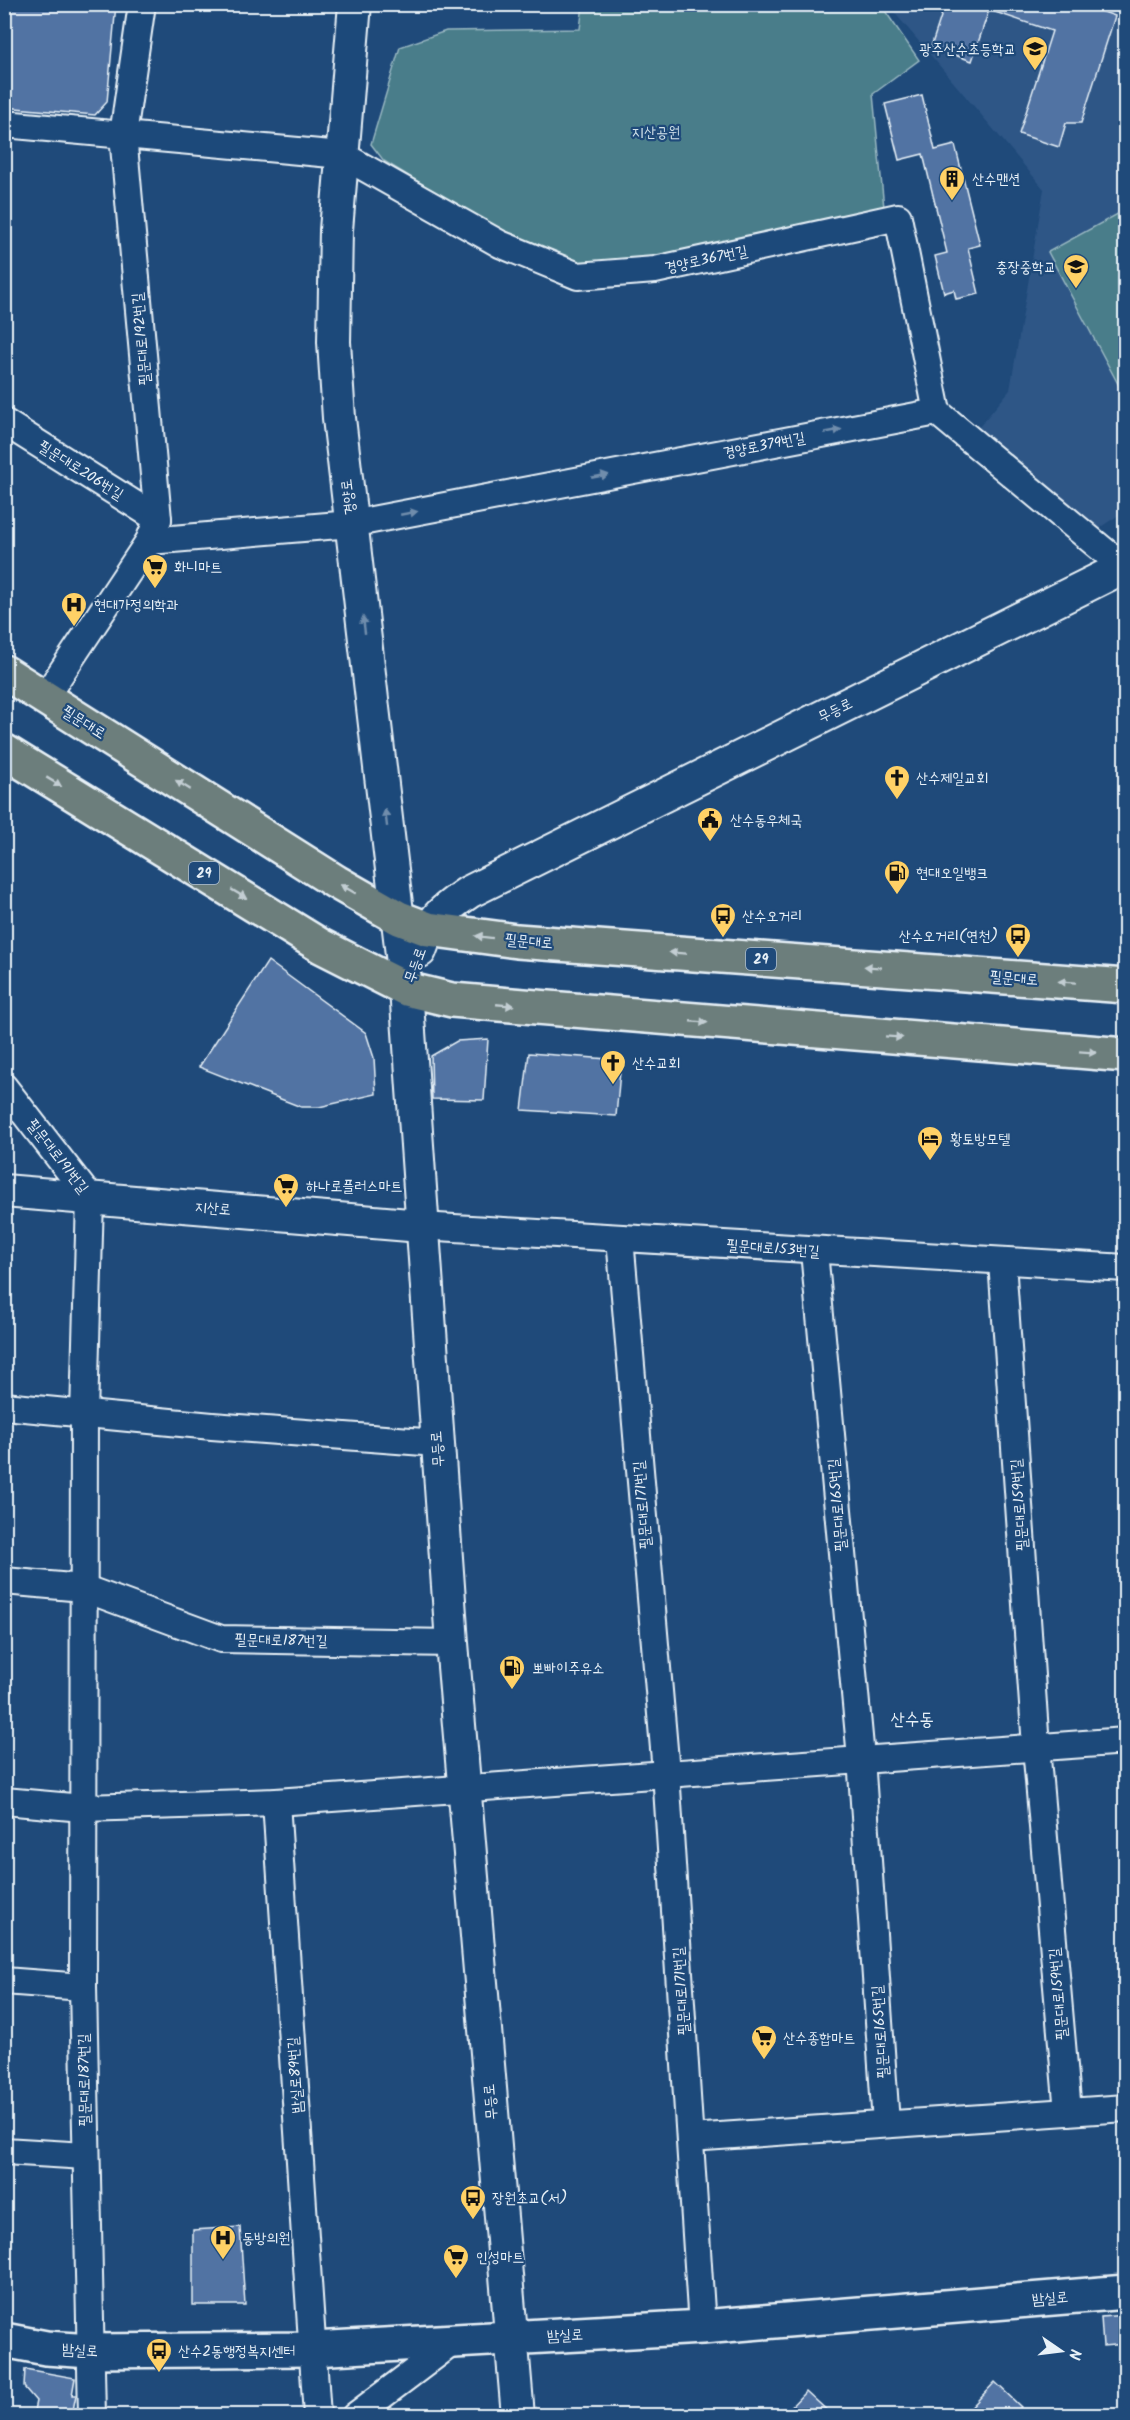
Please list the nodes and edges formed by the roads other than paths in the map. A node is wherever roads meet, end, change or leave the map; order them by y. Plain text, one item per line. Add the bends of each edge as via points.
1 (142, 4) edge
2 (355, 4) edge
3 (4, 124) edge
4 (123, 135) junction
5 (342, 155) junction
6 (937, 412) junction
7 (4, 422) edge
8 (351, 524) junction
9 (153, 530) junction
10 (1125, 568) edge
11 (4, 672) edge
12 (45, 698) junction
13 (6, 755) edge
14 (413, 924) junction
15 (1125, 986) edge
16 (406, 989) junction
17 (1125, 1055) edge
18 (4, 1086) edge
19 (4, 1191) edge
20 (90, 1198) junction
21 (421, 1226) junction
22 (620, 1238) junction
23 (814, 1251) junction
24 (1002, 1262) junction
25 (1125, 1268) edge
26 (4, 1406) edge
27 (84, 1415) junction
28 (437, 1443) junction
29 (4, 1581) edge
30 (83, 1588) junction
31 (452, 1643) junction
32 (1125, 1741) edge
33 (1036, 1747) junction
34 (861, 1758) junction
35 (666, 1772) junction
36 (464, 1789) junction
37 (4, 1801) edge
38 (276, 1802) junction
39 (83, 1808) junction
40 (4, 1981) edge
41 (82, 1987) junction
42 (1125, 2108) edge
43 (1068, 2112) junction
44 (886, 2124) junction
45 (690, 2138) junction
46 (4, 2151) edge
47 (86, 2156) junction
48 (1125, 2292) edge
49 (702, 2327) junction
50 (509, 2339) junction
51 (4, 2340) edge
52 (453, 2342) junction
53 (313, 2349) junction
54 (91, 2351) junction
55 (92, 2415) edge
56 (317, 2415) edge
57 (355, 2415) edge
58 (518, 2415) edge

1 - 4 street, 필문대로192번길
2 - 5 street, 경양로
3 - 4 street
4 - 5 street
4 - 9 street, 필문대로192번길
5 - 6 street, 경양로367번길 via 500,244 578,276 655,270 898,217
5 - 8 street, 경양로 via 334,342
8 -> 6 street, 경양로379번길
6 - 10 street
7 - 9 street, 필문대로206번길
8 - 9 street
14 -> 8 street, 경양로
9 - 12 street
10 - 14 street, 무등로 via 469,892
11 - 12 main road, 필문대로 / 29
14 -> 12 main road, 필문대로 / 29 via 336,882
13 -> 16 main road, 29 via 321,946
15 -> 14 main road, 필문대로 / 29 via 517,941
14 - 16 street, 경양로
16 -> 17 main road, 29 via 452,1000
16 - 21 street, 무등로
18 - 20 street, 필문대로191번길
19 - 20 street, 지산로
20 - 21 street, 지산로
20 - 27 street, 필문대로187번길
21 - 22 street, 필문대로153번길
21 - 28 street, 무등로
22 - 23 street, 필문대로153번길
22 - 35 street, 필문대로171번길
23 - 24 street, 필문대로153번길
23 - 34 street, 필문대로165번길
24 - 25 street, 필문대로153번길
24 - 33 street, 필문대로159번길
26 - 27 street
27 - 28 street
27 - 30 street, 필문대로187번길
28 - 31 street, 무등로
29 - 30 street
30 - 31 street, 필문대로187번길 via 221,1639
30 - 39 street, 필문대로187번길
31 - 36 street, 무등로
32 - 33 street
33 - 34 street
33 - 43 street, 필문대로159번길
34 - 35 street
34 - 44 street, 필문대로165번길
35 - 36 street
35 - 45 street, 필문대로171번길
36 - 38 street
36 - 50 street, 무등로
37 - 39 street
38 - 39 street
38 - 53 street, 밤실로89번길
39 - 41 street, 필문대로187번길
40 - 41 street
41 - 47 street, 필문대로187번길
42 - 43 street
43 - 44 street
44 - 45 street
45 - 49 street, 필문대로171번길
46 - 47 street
47 - 54 street, 필문대로187번길
48 - 49 main road, 밤실로
49 - 50 main road, 밤실로
50 - 52 main road, 밤실로
50 - 58 street, 무등로
51 - 54 main road, 밤실로
52 - 53 main road, 밤실로
52 - 57 street
53 - 54 main road, 밤실로
53 - 56 street, 밤실로89번길
54 - 55 street, 필문대로187번길

